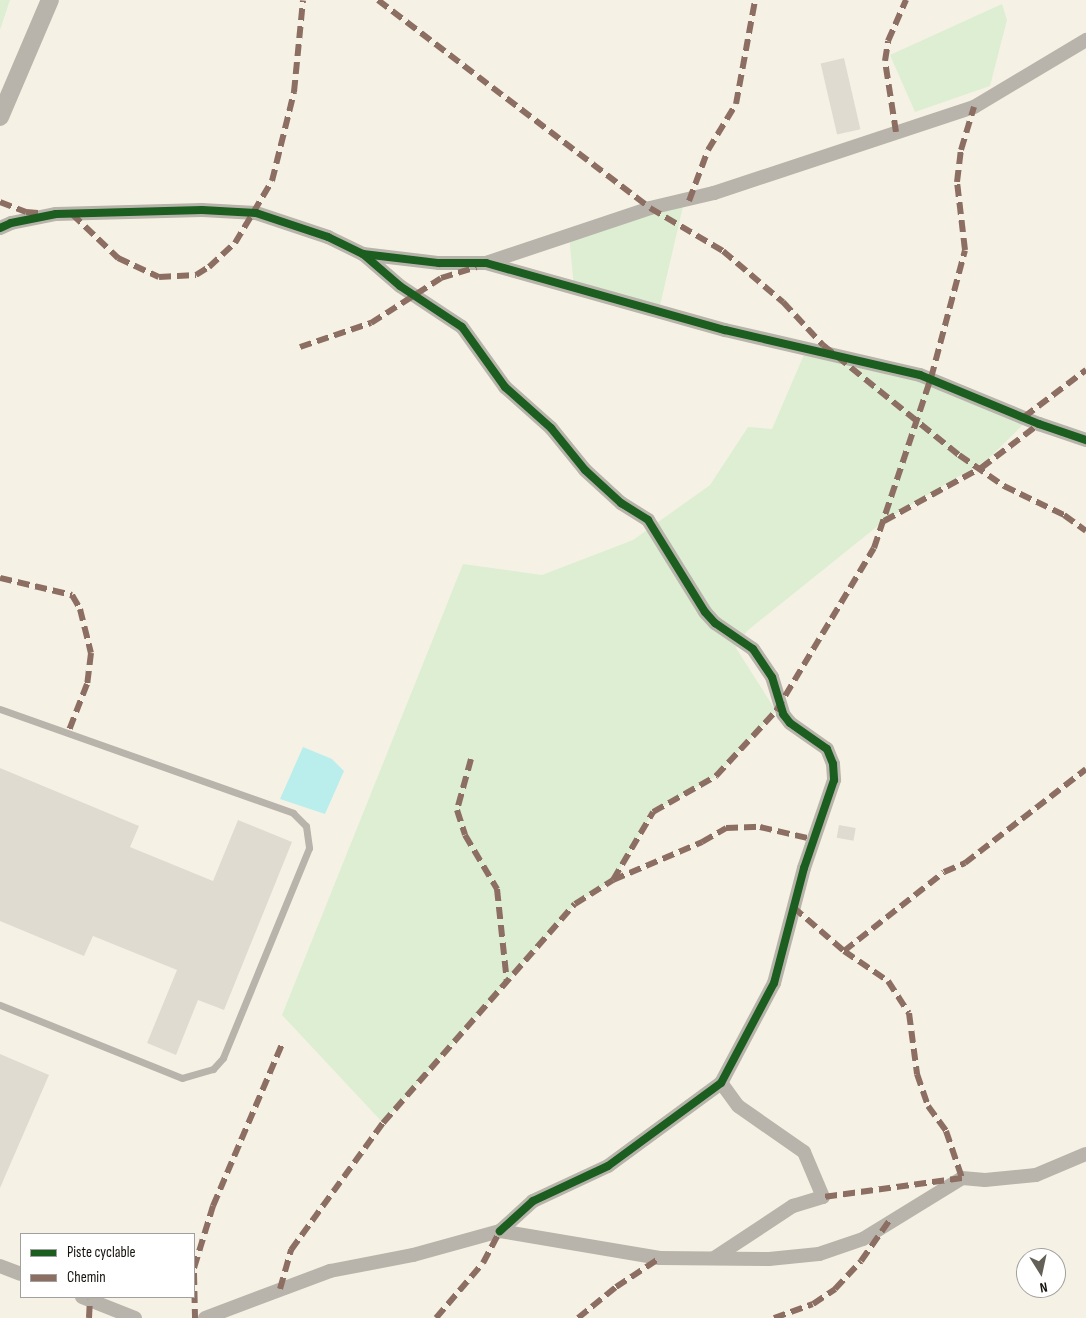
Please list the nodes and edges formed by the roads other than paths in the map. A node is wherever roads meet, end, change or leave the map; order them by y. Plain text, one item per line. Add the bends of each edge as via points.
1 (50, 0) edge
2 (1086, 40) edge
3 (0, 117) edge
4 (0, 228) edge
5 (363, 254) junction
6 (486, 263) junction
7 (1086, 440) edge
8 (0, 709) edge
9 (0, 1005) edge
10 (721, 1083) junction
11 (1086, 1154) edge
12 (500, 1230) junction
13 (714, 1258) junction
14 (0, 1266) edge
15 (20, 1274) edge
16 (85, 1298) edge
17 (135, 1318) edge
18 (205, 1318) edge

1 - 3 street
2 - 6 street via 974,107 714,193 650,208
4 - 5 street via 56,214 256,213 328,237
5 - 6 street via 439,263
5 - 10 street via 394,281 462,328 505,387 551,428 579,464 621,503 648,520 705,612 715,624 753,649 765,664 779,705 790,723 826,748 830,756 834,780 804,868 774,983
6 - 7 street via 725,330 931,378 1039,424
8 - 9 lane via 293,813 306,826 309,848 223,1058 213,1069 182,1078
10 - 12 street via 608,1166 533,1201
10 - 13 street via 738,1106 804,1152 823,1197 794,1206
11 - 13 street via 1036,1175 985,1180 962,1178 863,1239 819,1254 769,1259
12 - 13 street via 660,1258
12 - 18 street via 412,1255 330,1271
14 - 15 street
16 - 17 street

